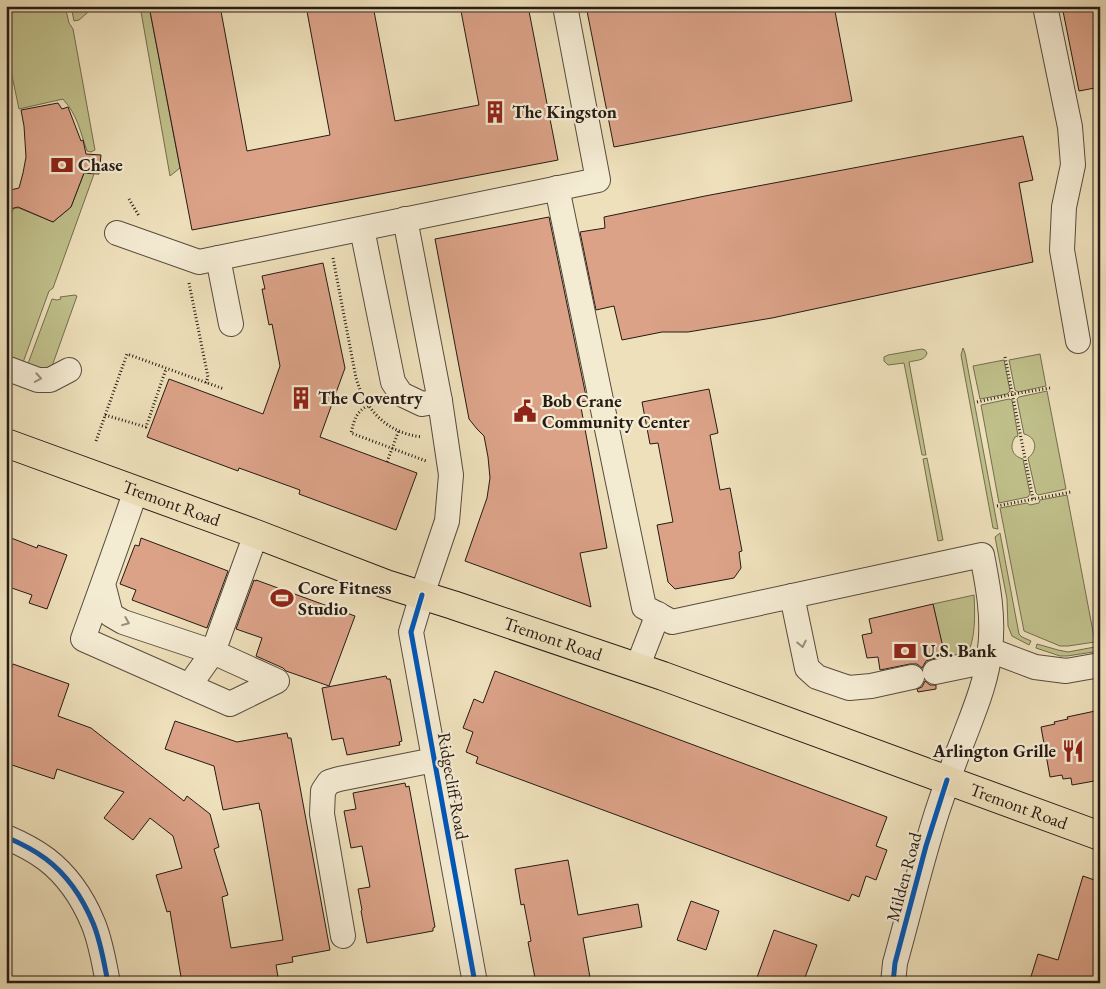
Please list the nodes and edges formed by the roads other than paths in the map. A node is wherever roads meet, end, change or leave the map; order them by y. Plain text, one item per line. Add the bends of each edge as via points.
1 (565, 6) edge
2 (1045, 6) edge
3 (556, 188) junction
4 (405, 219) junction
5 (362, 229) junction
6 (117, 233) dead end
7 (218, 258) junction
8 (231, 324) dead end
9 (1078, 341) dead end
10 (6, 368) edge
11 (68, 370) dead end
12 (440, 401) junction
13 (6, 443) edge
14 (136, 490) junction
15 (256, 534) junction
16 (103, 584) junction
17 (422, 595) junction
18 (792, 596) junction
19 (658, 614) junction
20 (213, 652) junction
21 (989, 655) junction
22 (1100, 665) edge
23 (637, 668) junction
24 (189, 686) junction
25 (434, 760) junction
26 (948, 780) junction
27 (1100, 836) edge
28 (6, 837) edge
29 (343, 936) dead end
30 (108, 983) edge
31 (475, 983) edge
32 (893, 983) edge

1 - 3 street via 598,180
2 - 9 street via 1070,127 1073,165 1064,207 1062,250
3 - 4 street
3 - 19 street via 644,607
4 - 5 street
4 - 12 street, Ridgecliff Road
5 - 7 street
5 - 12 street via 393,382 401,394 422,404
6 - 7 street via 199,262
7 - 8 street
10 -> 11 street via 38,380 50,380
12 - 17 street, Ridgecliff Road via 451,475 447,521
13 - 14 main road, Tremont Road
14 - 15 main road, Tremont Road
14 - 16 street
15 - 17 main road, Tremont Road
15 - 20 street
16 -> 20 street via 111,615
16 - 24 street via 83,638
17 - 23 main road, Tremont Road
17 - 25 street, Ridgecliff Road via 411,632
18 - 19 street via 672,622
18 -> 21 street via 807,668 817,677 849,688 924,674
18 - 21 street, Milden Road via 982,555 990,595
19 - 23 street
20 - 24 street
20 - 24 street via 277,681 230,704
21 - 22 street via 1066,671
21 - 26 street, Milden Road via 978,701
23 - 26 main road, Tremont Road
25 - 29 street via 339,779 329,782 324,791 322,814
25 - 31 street, Ridgecliff Road
26 - 27 main road, Tremont Road
26 - 32 street, Milden Road via 926,846
28 - 30 street via 46,859 78,894 94,924

